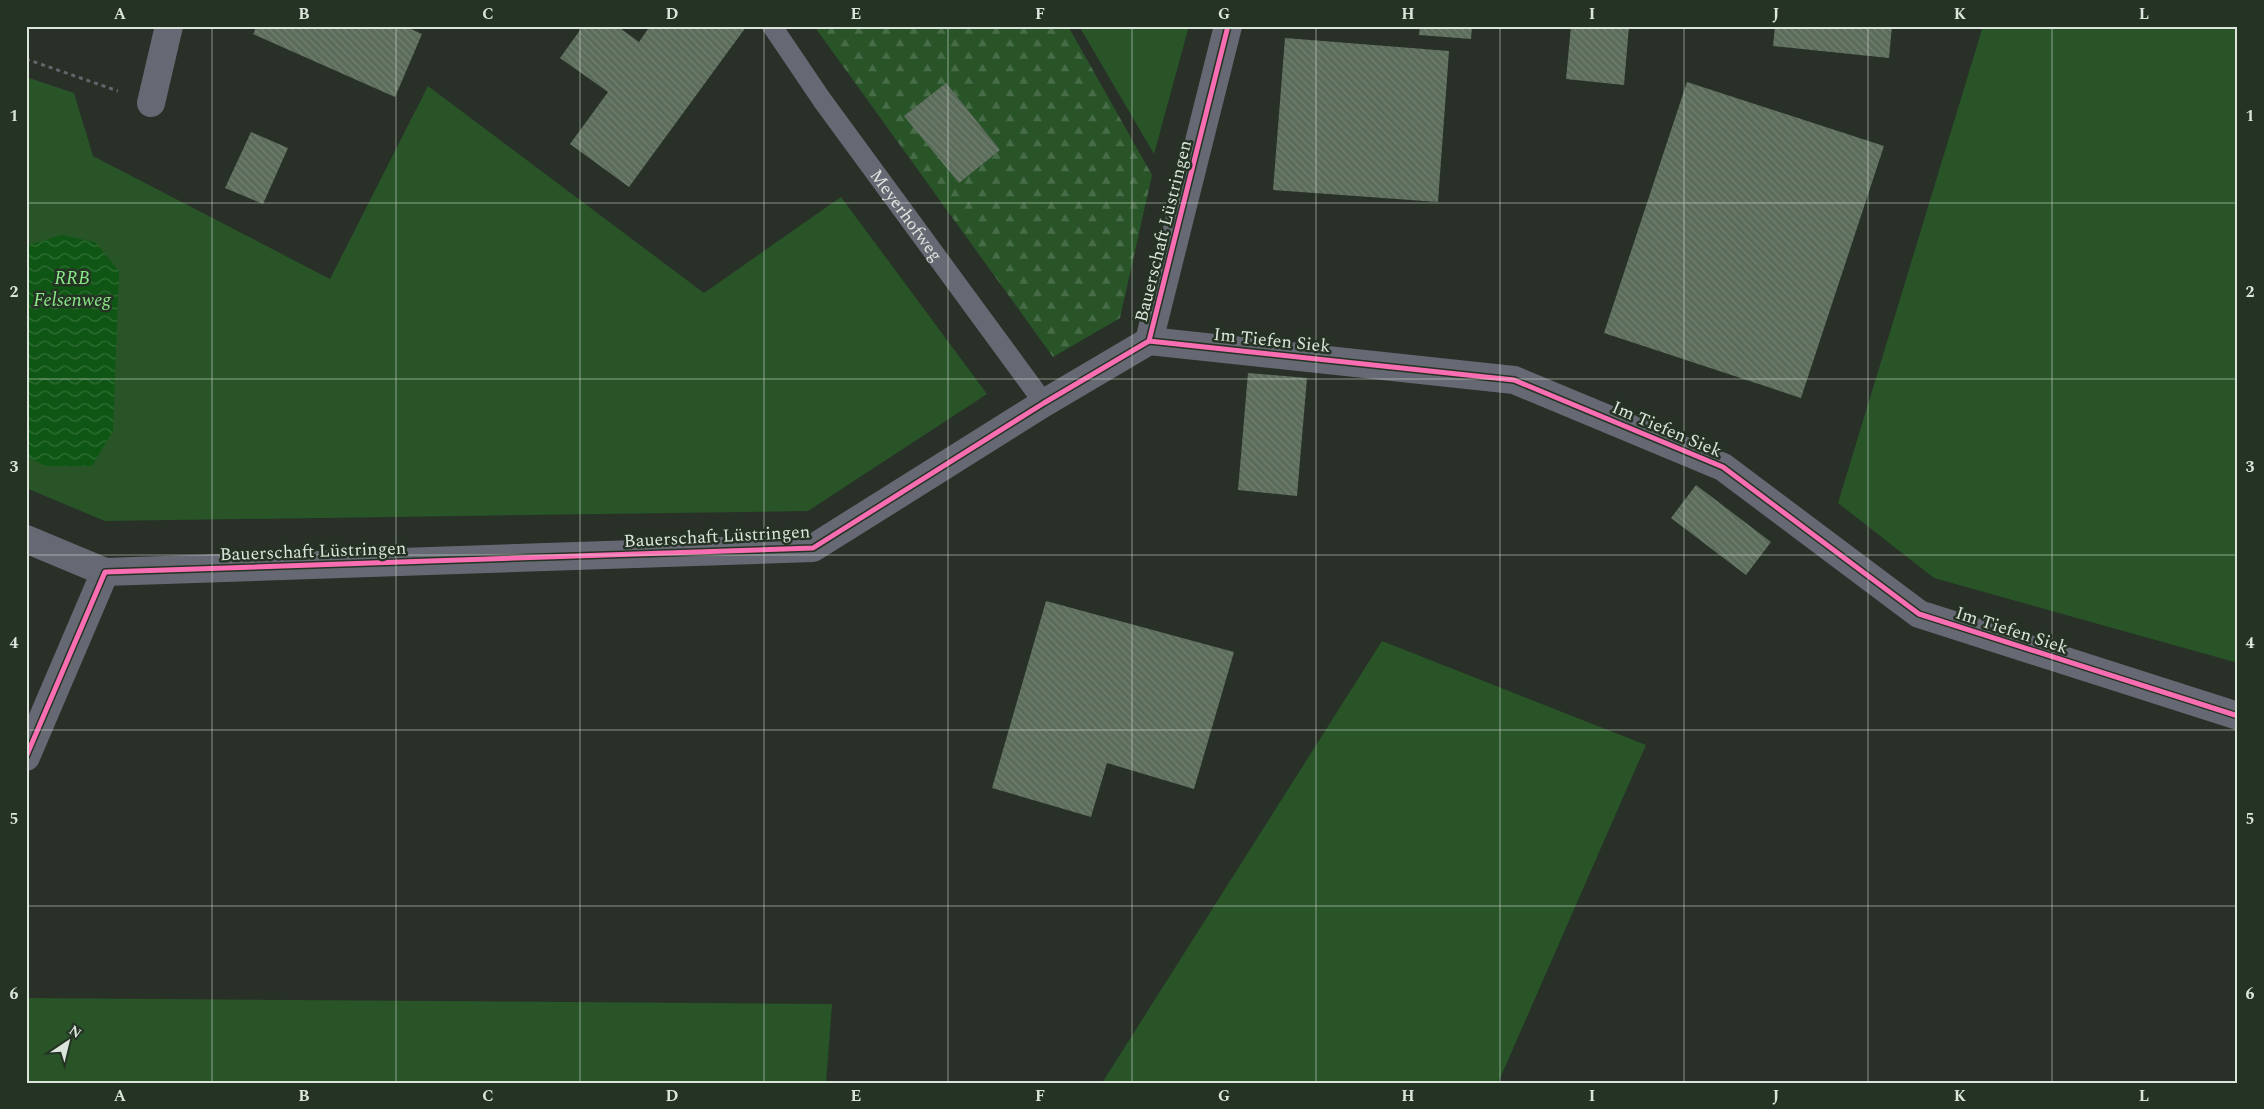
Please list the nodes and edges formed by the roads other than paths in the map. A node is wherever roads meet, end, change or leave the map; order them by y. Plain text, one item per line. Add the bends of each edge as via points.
1 (170, 26) edge
2 (772, 26) edge
3 (1228, 26) edge
4 (152, 103) road end
5 (1150, 341) junction
6 (1044, 403) junction
7 (26, 539) edge
8 (105, 572) junction
9 (2238, 716) edge
10 (26, 757) edge

1 - 4 street
2 - 6 lane, Meyerhofweg via 822,100
3 - 5 street, Bauerschaft Lüstringen
5 - 6 street, Bauerschaft Lüstringen
5 - 9 street, Im Tiefen Siek via 1514,380 1723,467 1919,614
6 - 8 street, Bauerschaft Lüstringen via 813,548
7 - 8 street
8 - 10 street

